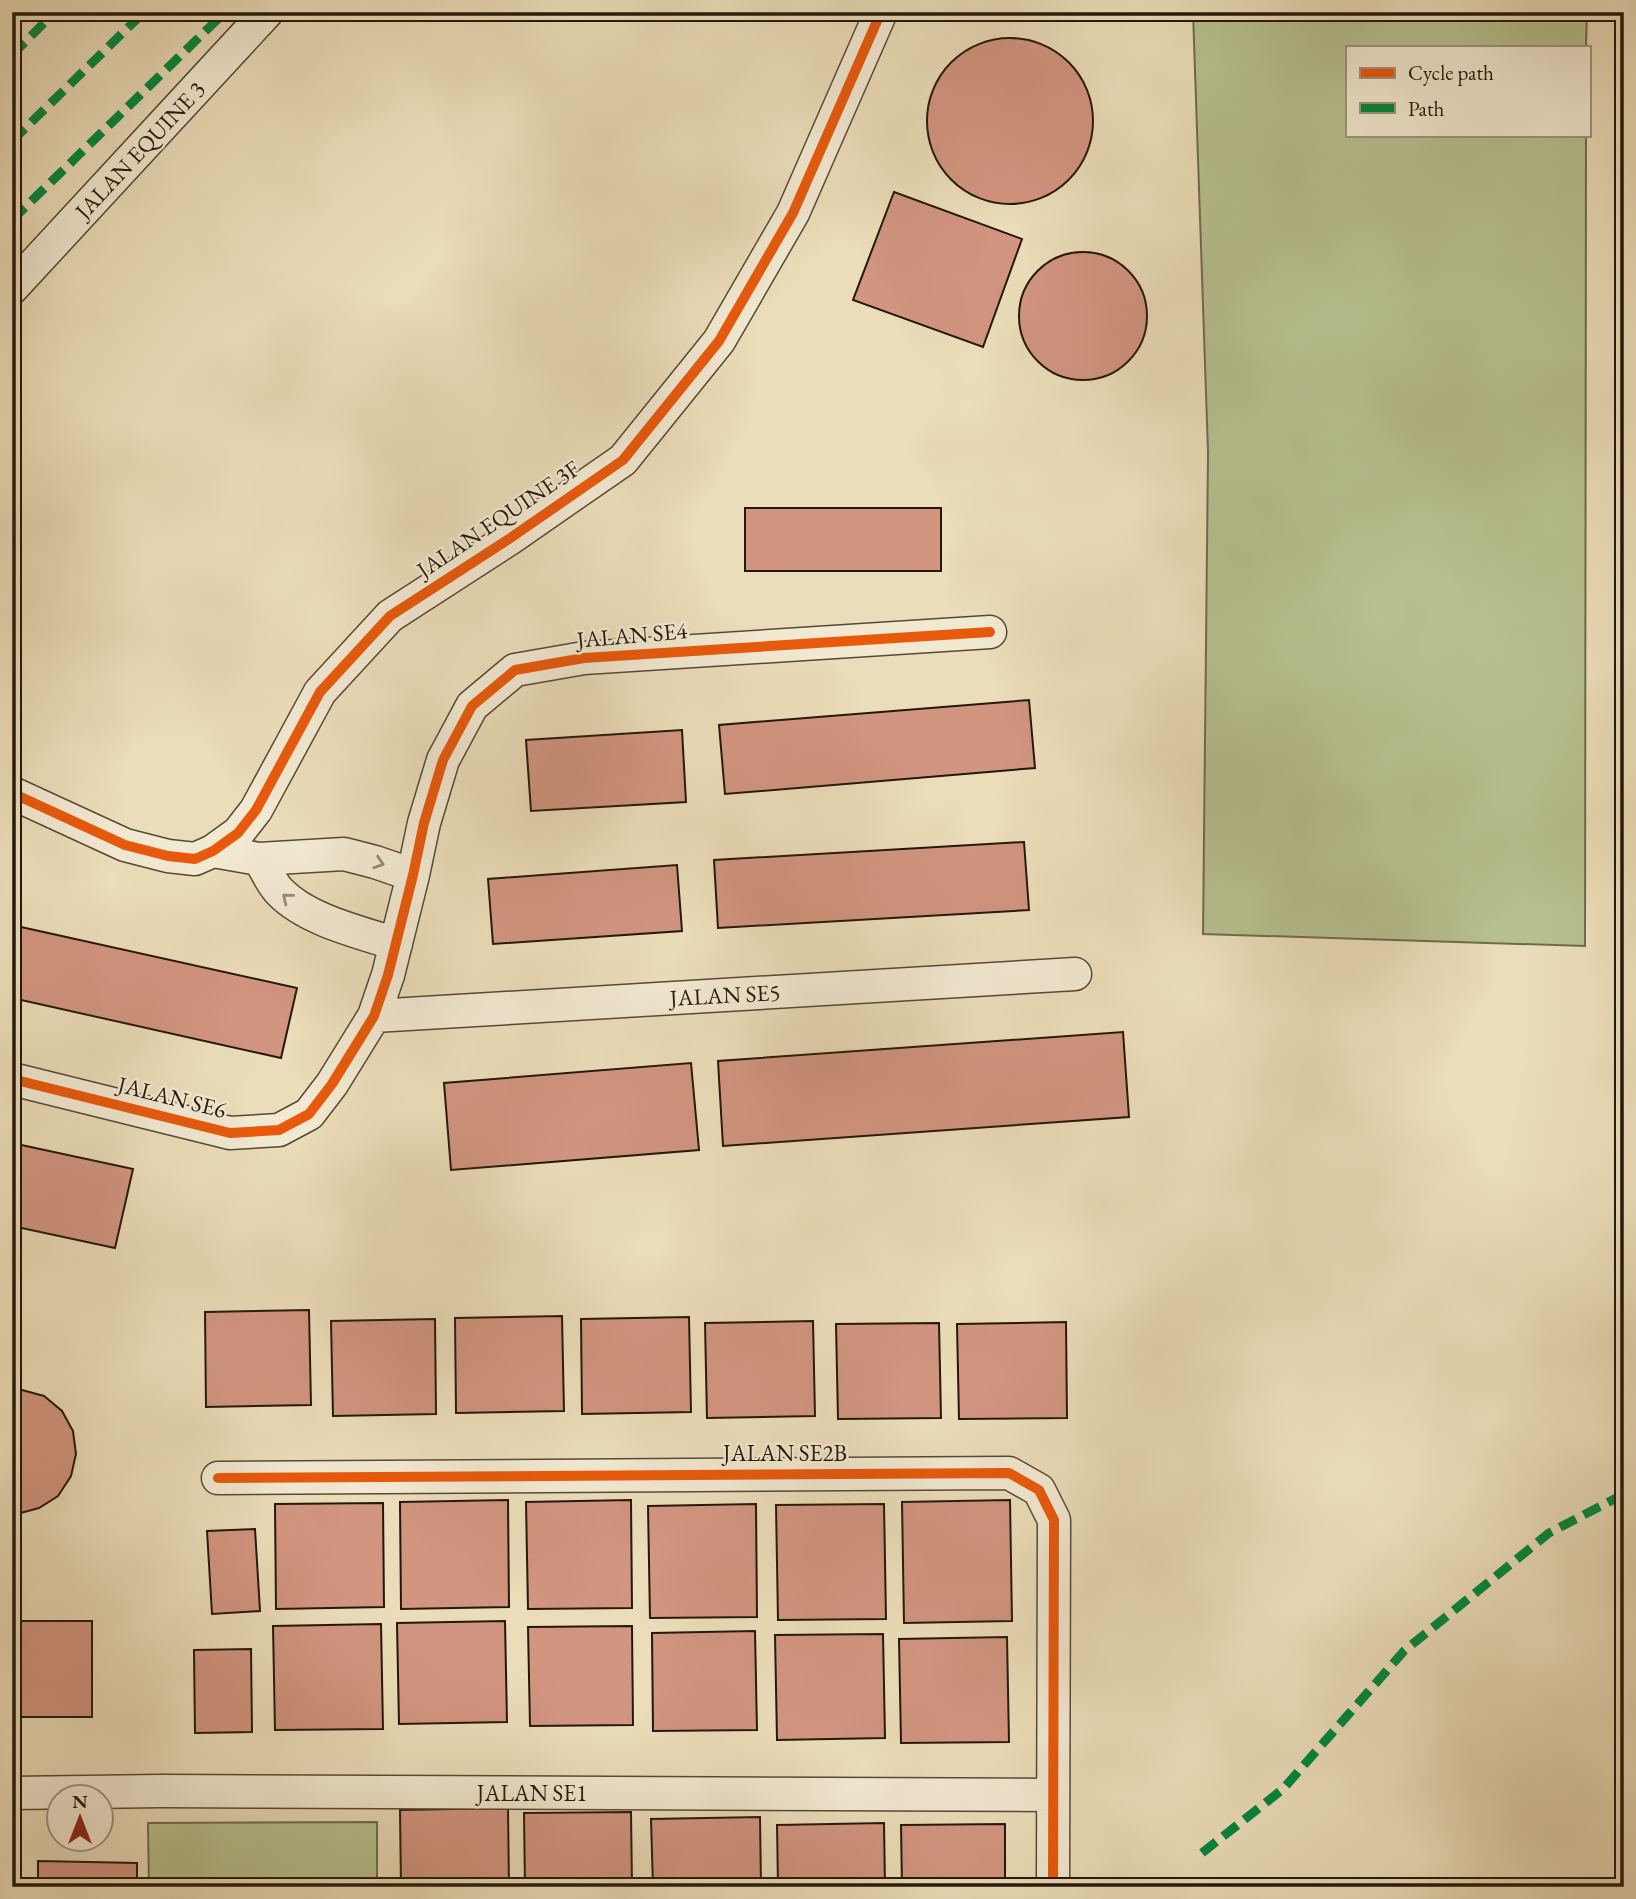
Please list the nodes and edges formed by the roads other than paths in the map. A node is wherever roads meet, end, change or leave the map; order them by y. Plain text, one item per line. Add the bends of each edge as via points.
1 (267, 12) edge
2 (881, 12) edge
3 (12, 288) edge
4 (990, 632) dead end
5 (12, 793) edge
6 (213, 851) junction
7 (259, 859) junction
8 (413, 875) junction
9 (396, 944) junction
10 (1075, 974) dead end
11 (374, 1016) junction
12 (12, 1079) edge
13 (218, 1478) dead end
14 (12, 1793) edge
15 (1052, 1794) junction
16 (1053, 1887) edge

1 - 3 street, JALAN EQUINE 3
2 - 6 street, JALAN EQUINE 3F via 793,213 719,341 623,460 390,615 320,692 256,810 238,833
4 - 8 street, JALAN SE4 via 584,659 514,670 472,706 443,760
5 - 6 street, JALAN EQUINE 3F via 125,845 195,859
6 - 7 street
7 -> 8 street via 344,854
9 -> 7 street via 329,922 294,904 278,890
8 - 9 street, JALAN SE6
9 - 11 street, JALAN SE6
10 - 11 street, JALAN SE5
11 - 12 street, JALAN SE6 via 309,1114 279,1130 230,1133
13 - 15 street, JALAN SE2B via 1009,1473 1039,1490 1054,1520
14 - 15 street, JALAN SE1
15 - 16 street, JALAN SE2B

